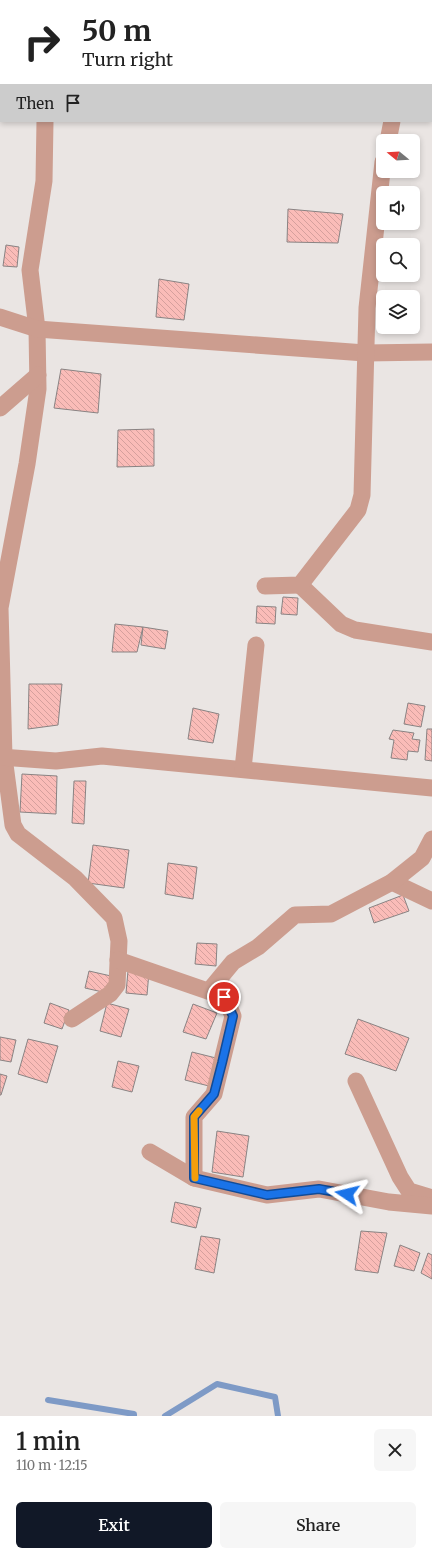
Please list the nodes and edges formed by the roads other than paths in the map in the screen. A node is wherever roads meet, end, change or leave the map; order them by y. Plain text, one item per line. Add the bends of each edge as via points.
1 (45, 122) edge
2 (392, 122) edge
3 (389, 134) edge
4 (381, 178) edge
5 (0, 317) edge
6 (37, 329) junction
7 (432, 352) edge
8 (365, 353) junction
9 (38, 376) junction
10 (0, 408) edge
11 (300, 585) junction
12 (265, 586) dead end
13 (432, 642) edge
14 (256, 644) dead end
15 (2, 757) edge
16 (243, 769) junction
17 (432, 788) edge
18 (432, 839) edge
19 (392, 882) junction
20 (432, 901) edge
21 (118, 960) junction
22 (209, 991) junction
23 (72, 1019) dead end
24 (356, 1081) dead end
25 (150, 1152) dead end
26 (194, 1178) junction
27 (432, 1198) edge
28 (432, 1206) edge

1 - 6 street via 44,181 30,270
2 - 3 street
4 - 8 street
5 - 6 street
6 - 8 street
6 - 9 street
7 - 8 street
8 - 11 street via 362,495 358,510
9 - 10 street
9 - 15 street via 27,464 0,608
11 - 12 street
11 - 13 street via 341,624 355,630
14 - 16 street
15 - 16 street via 56,761 102,756
15 - 21 street via 13,825 18,834 75,878 114,918 119,941
16 - 17 street
18 - 19 street via 422,858
19 - 20 street
19 - 22 street via 331,914 295,915 258,947 233,962
21 - 22 street
21 - 23 street via 117,985 110,994
22 - 26 street via 224,997 233,1016 214,1094 194,1117
24 - 27 street via 400,1177 409,1191
25 - 26 street
26 - 28 street via 267,1195 319,1189 389,1202

